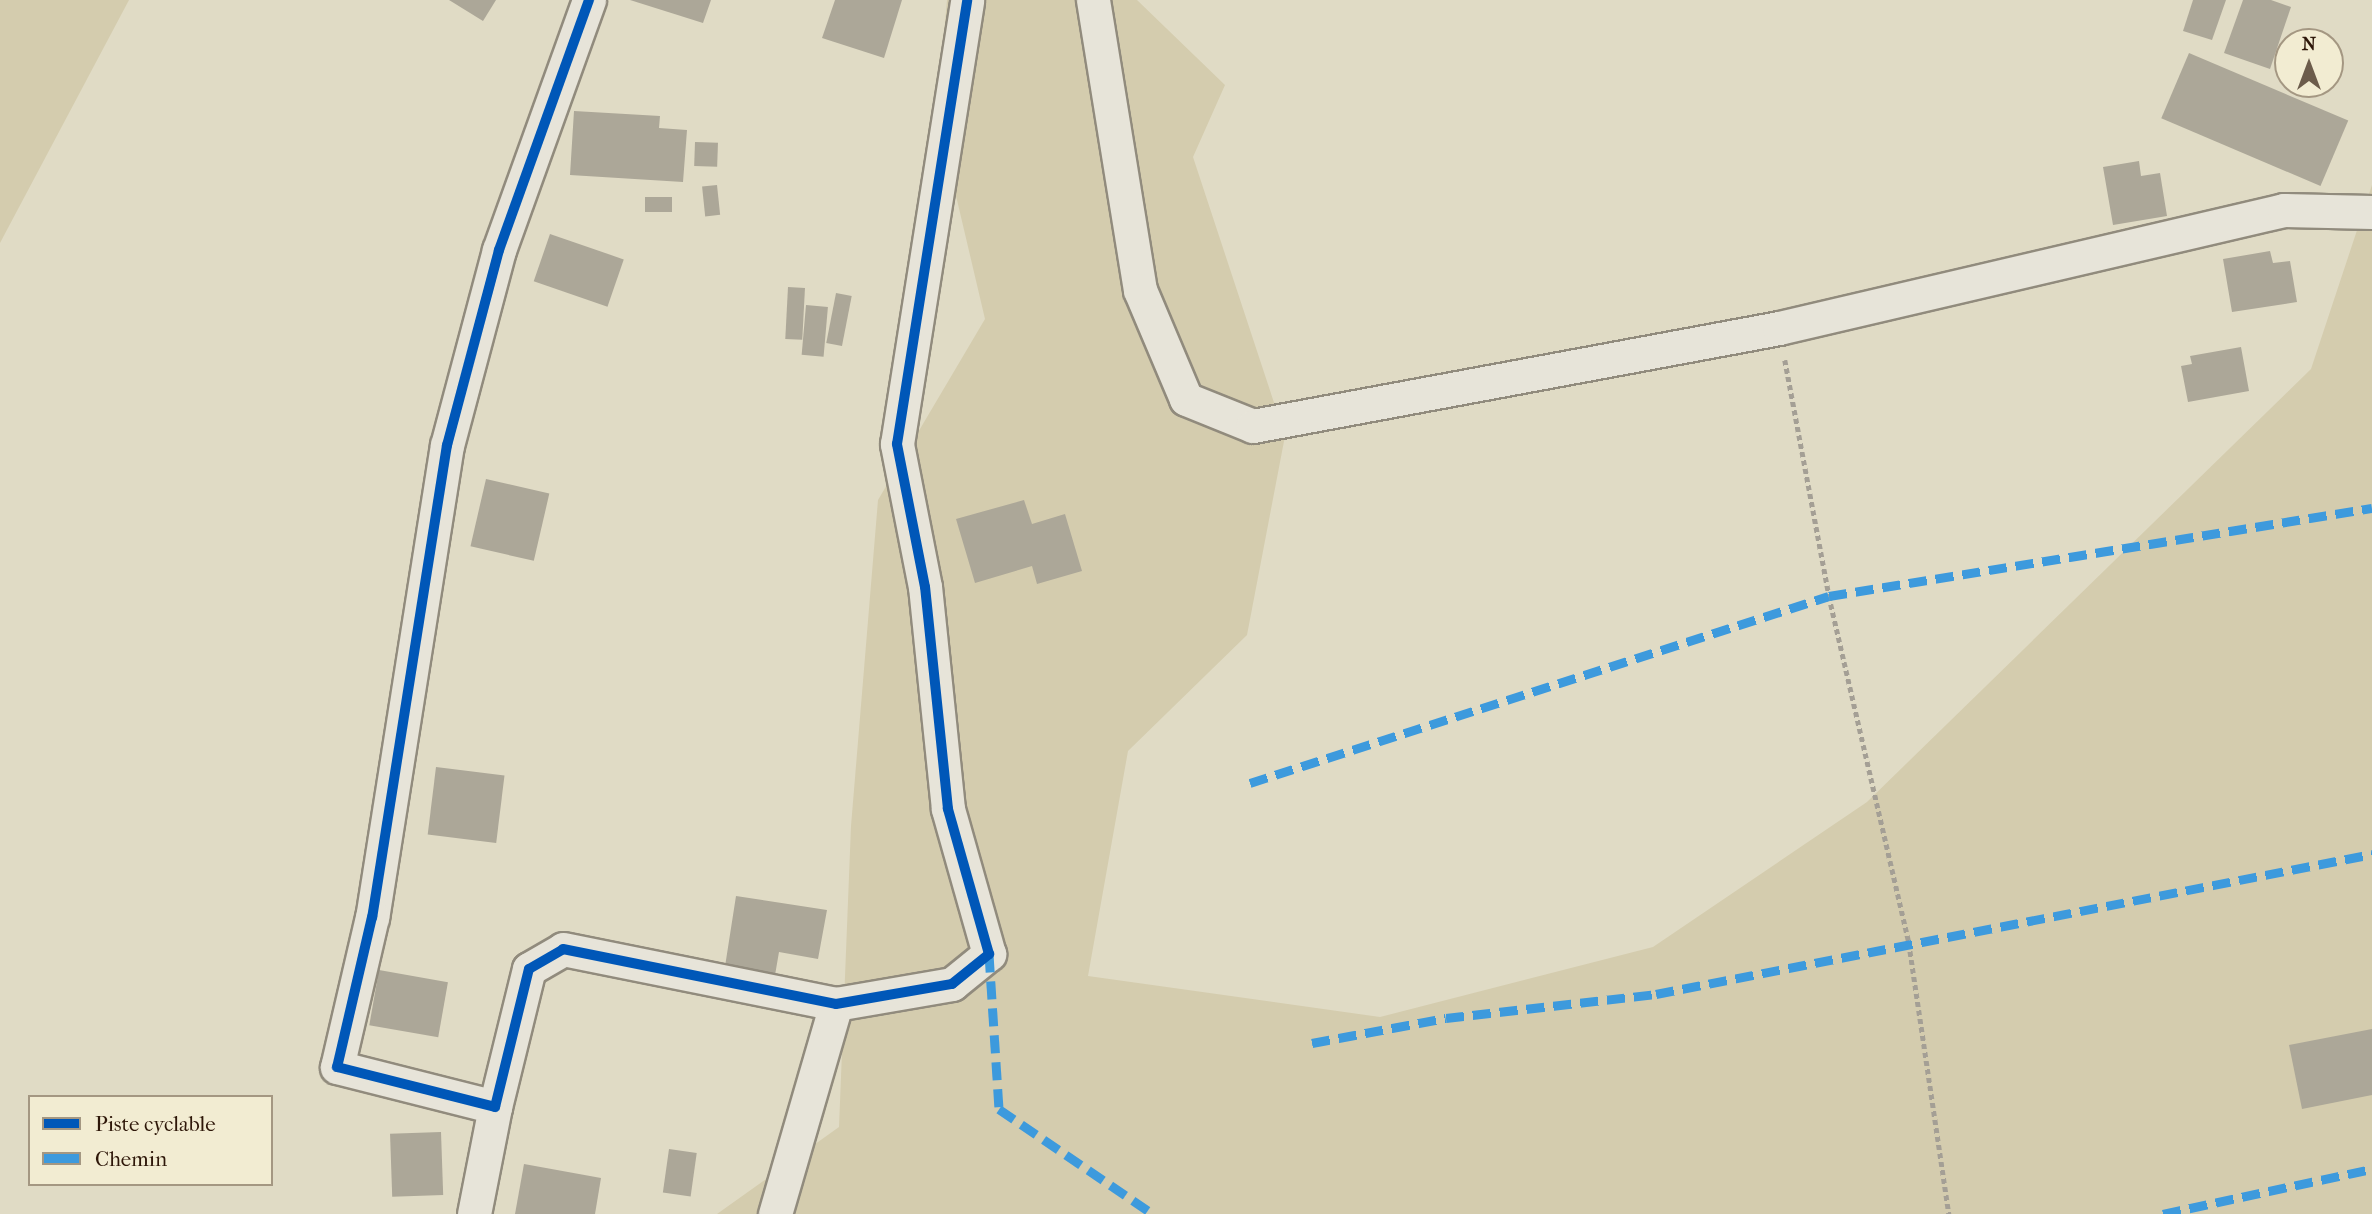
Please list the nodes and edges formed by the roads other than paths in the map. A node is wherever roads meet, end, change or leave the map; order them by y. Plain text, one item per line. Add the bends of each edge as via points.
1 (589, 0) edge
2 (967, 0) edge
3 (1093, 0) edge
4 (2372, 212) edge
5 (836, 1004) junction
6 (495, 1107) junction
7 (474, 1214) edge
8 (775, 1214) edge

1 - 6 street via 499,250 447,445 372,917 337,1067
2 - 5 street via 897,444 925,587 948,809 989,954 952,984
3 - 4 street via 1140,290 1186,399 1253,426 1779,328 2284,210
5 - 6 street via 563,949 529,969
5 - 8 street
6 - 7 street

